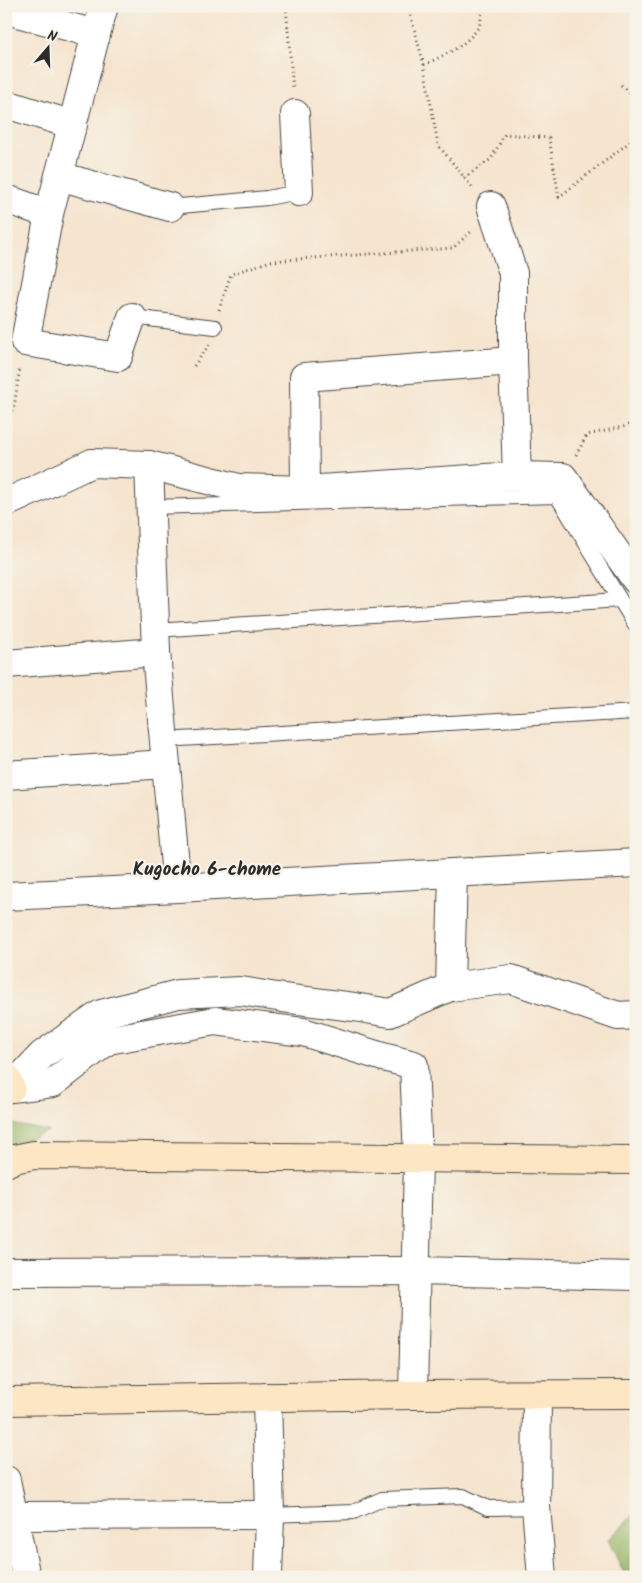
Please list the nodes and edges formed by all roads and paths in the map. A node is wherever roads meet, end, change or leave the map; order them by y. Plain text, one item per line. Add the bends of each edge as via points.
1 (104, 6) edge
2 (286, 6) edge
3 (408, 6) edge
4 (485, 6) edge
5 (6, 10) edge
6 (96, 34) junction
7 (424, 65) junction
8 (621, 85) dead end
9 (636, 98) edge
10 (6, 104) edge
11 (294, 114) joint
12 (73, 124) junction
13 (636, 137) edge
14 (59, 176) junction
15 (464, 178) junction
16 (299, 192) joint
17 (6, 199) edge
18 (170, 206) joint
19 (49, 214) junction
20 (483, 217) junction
21 (132, 317) joint
22 (215, 327) junction
23 (24, 342) junction
24 (513, 362) junction
25 (194, 366) dead end
26 (636, 417) edge
27 (6, 418) edge
28 (148, 465) junction
29 (517, 476) junction
30 (564, 477) junction
31 (305, 490) junction
32 (6, 503) edge
33 (150, 507) junction
34 (628, 590) edge
35 (636, 626) edge
36 (155, 641) junction
37 (6, 664) edge
38 (636, 712) edge
39 (164, 752) junction
40 (6, 775) edge
41 (636, 863) edge
42 (453, 873) junction
43 (177, 888) junction
44 (6, 896) edge
45 (450, 987) junction
46 (636, 1015) edge
47 (8, 1084) edge
48 (418, 1158) junction
49 (636, 1160) edge
50 (6, 1163) edge
51 (415, 1271) junction
52 (6, 1272) edge
53 (636, 1276) edge
54 (636, 1394) edge
55 (412, 1395) junction
56 (537, 1395) junction
57 (267, 1397) junction
58 (6, 1401) edge
59 (6, 1480) edge
60 (536, 1507) junction
61 (270, 1515) junction
62 (14, 1516) junction
63 (26, 1577) edge
64 (268, 1577) edge
65 (542, 1577) edge

1 - 6 street
2 - 11 path
3 - 7 path
4 - 7 path via 480,26 464,44
5 - 6 street
6 - 12 street
7 - 15 path via 438,145
8 - 9 path
10 - 12 street
11 - 16 street
12 - 14 street
13 - 15 path via 558,197 549,138 505,134 491,159
14 - 18 street
14 - 19 street
15 - 20 path
16 - 18 lane via 267,198
17 - 19 street
19 - 23 street
20 - 22 path via 453,248 271,261 231,274
20 - 24 street via 513,273
21 - 22 lane
21 - 23 street via 118,358
22 - 25 path via 210,342
23 - 27 path via 14,407
24 - 29 street
24 - 31 street via 304,377
26 - 30 path via 627,426 587,435
28 - 31 street via 239,488
28 - 32 street via 92,464
28 - 33 street
29 - 30 street
29 - 31 street
30 - 34 street
33 - 34 lane via 557,496
33 - 36 street
34 - 35 lane
34 - 36 lane
36 - 37 street
36 - 39 street
38 - 39 lane
39 - 40 street
39 - 43 street
41 - 42 street
42 - 43 street
42 - 45 street
43 - 44 street
45 - 46 street via 511,980 618,1016
45 - 47 street via 390,1013 241,991 178,994 101,1014 42,1055
47 - 48 street via 53,1083 108,1040 215,1021 303,1032 414,1065
48 - 49 street
48 - 50 street via 34,1155
48 - 51 street
51 - 52 street
51 - 53 street
51 - 55 street
54 - 56 street
55 - 56 street
55 - 57 street
56 - 60 street
57 - 58 street
57 - 61 street
59 - 62 street
60 - 61 lane via 488,1508 463,1496 454,1496 382,1499 353,1512
60 - 65 street
61 - 62 street
61 - 64 street
62 - 63 street

